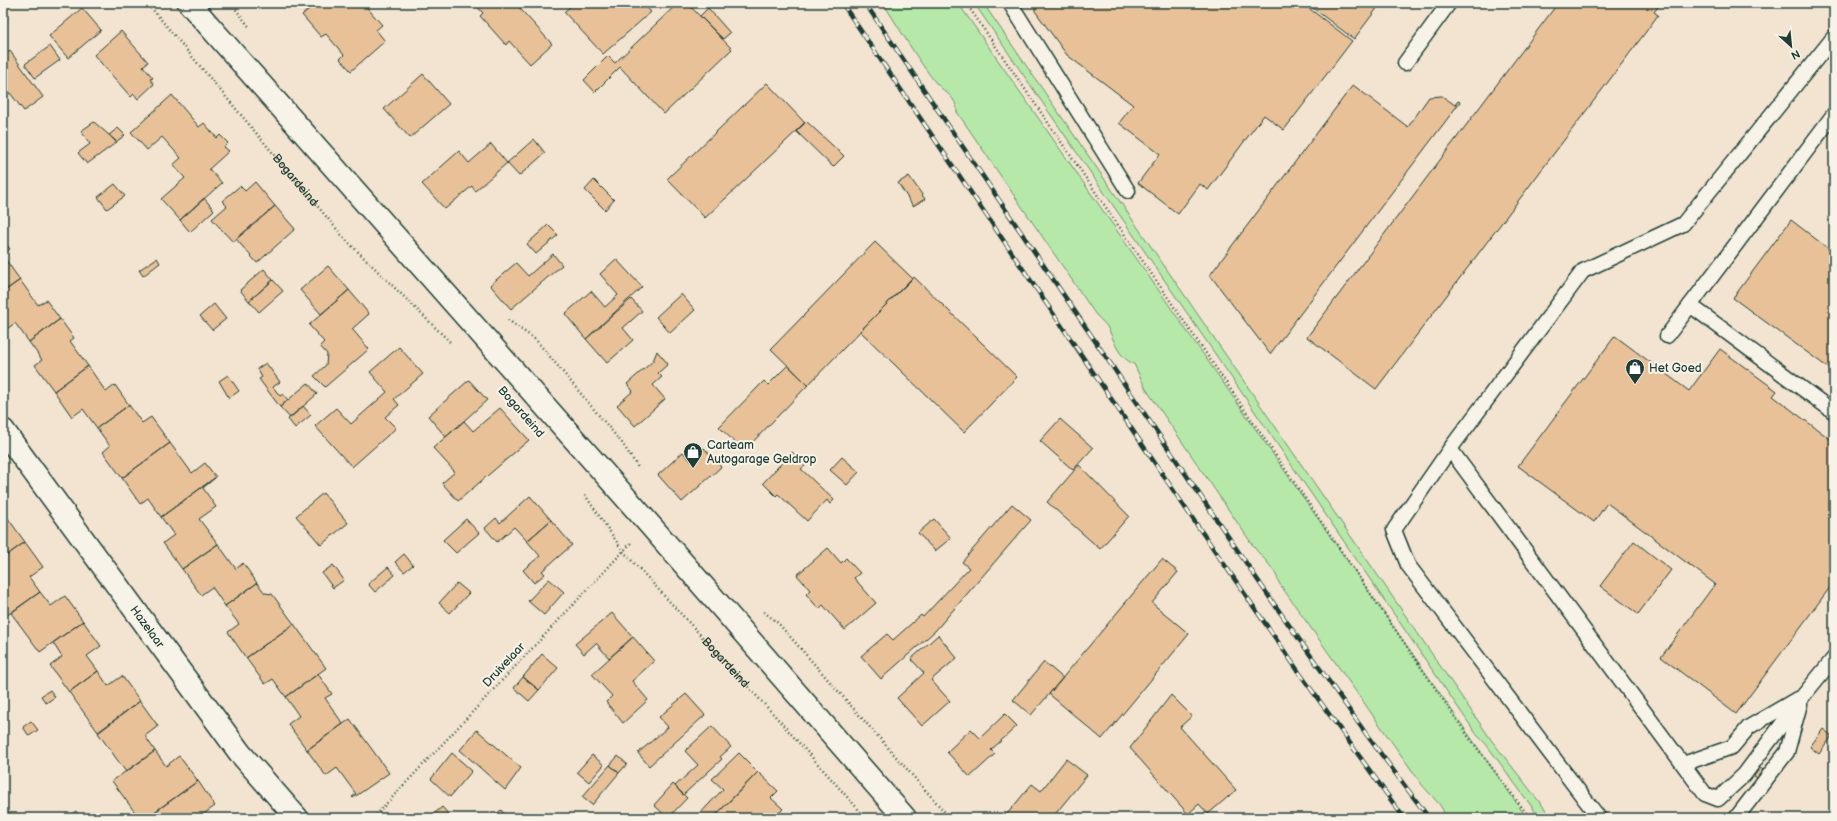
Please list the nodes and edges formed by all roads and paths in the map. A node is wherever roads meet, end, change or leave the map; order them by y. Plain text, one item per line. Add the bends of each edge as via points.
1 (144, 3) edge
2 (189, 3) edge
3 (966, 3) edge
4 (1010, 3) edge
5 (1449, 3) edge
6 (1834, 37) edge
7 (1405, 63) dead end
8 (1834, 114) edge
9 (1128, 191) dead end
10 (1690, 305) junction
11 (1666, 336) dead end
12 (455, 347) dead end
13 (1834, 412) edge
14 (3, 430) edge
15 (1450, 449) junction
16 (583, 492) dead end
17 (650, 525) junction
18 (623, 551) junction
19 (1834, 658) edge
20 (1803, 696) junction
21 (1683, 764) junction
22 (297, 818) edge
23 (373, 818) edge
24 (866, 818) edge
25 (905, 818) edge
26 (1530, 818) edge
27 (1599, 818) edge
28 (1736, 818) edge

1 - 12 path, Bogardeind via 153,10 345,239
2 - 17 street, Bogardeind
3 - 26 path via 1468,736
4 - 9 lane
5 - 7 lane
6 - 15 lane via 1683,224 1583,271
8 - 10 lane
10 - 11 lane
10 - 13 lane
14 - 22 street, Hazelaar via 240,754
15 - 21 lane
15 - 27 lane via 1394,530 1408,565
16 - 18 path, Bogardeind
17 - 18 path, Druivelaar
17 - 25 street, Bogardeind
18 - 23 path, Druivelaar
18 - 24 path, Bogardeind
19 - 20 lane
20 - 21 lane via 1750,727 1732,747
20 - 21 lane via 1744,775 1718,799 1705,794
20 - 28 lane via 1787,752

